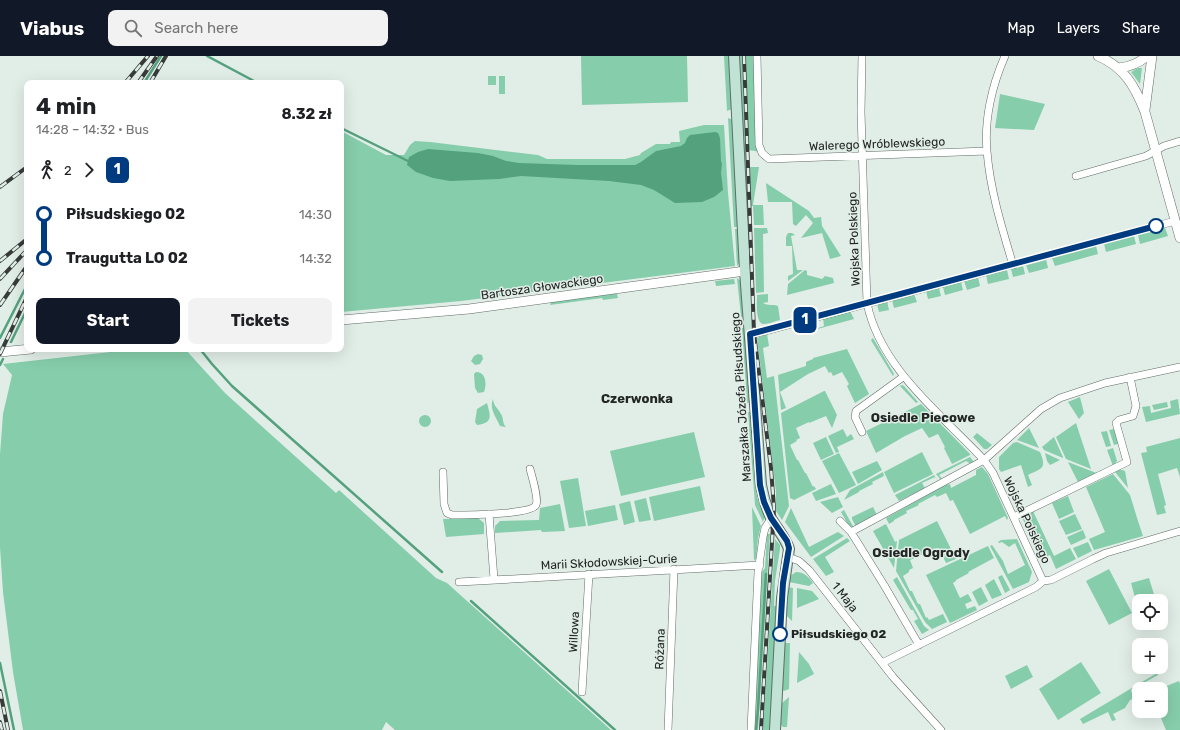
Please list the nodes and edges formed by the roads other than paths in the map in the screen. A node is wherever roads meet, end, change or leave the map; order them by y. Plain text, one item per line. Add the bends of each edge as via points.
1 (734, 56) edge
2 (757, 56) edge
3 (862, 56) edge
4 (1005, 56) edge
5 (1098, 56) edge
6 (1147, 56) edge
7 (1152, 56) edge
8 (1118, 68) junction
9 (1145, 112) junction
10 (1180, 141) edge
11 (987, 151) junction
12 (1156, 151) junction
13 (862, 155) junction
14 (1076, 176) dead end
15 (1175, 221) junction
16 (1180, 238) edge
17 (1013, 264) junction
18 (745, 271) junction
19 (866, 303) junction
20 (344, 320) edge
21 (750, 334) junction
22 (24, 350) edge
23 (0, 352) edge
24 (1180, 367) edge
25 (903, 377) junction
26 (1130, 377) junction
27 (862, 432) dead end
28 (984, 460) junction
29 (530, 469) dead end
30 (443, 472) dead end
31 (489, 514) junction
32 (1014, 517) junction
33 (771, 518) junction
34 (840, 522) dead end
35 (1180, 531) edge
36 (851, 532) junction
37 (788, 557) junction
38 (760, 565) junction
39 (674, 569) junction
40 (589, 574) junction
41 (494, 579) junction
42 (1043, 581) junction
43 (460, 582) dead end
44 (918, 645) junction
45 (882, 663) junction
46 (582, 692) dead end
47 (668, 730) edge
48 (751, 730) edge
49 (775, 730) edge
50 (941, 730) edge

1 - 18 main road, Marszałka Józefa Piłsudskiego
2 - 13 street, Walerego Wróblewskiego via 759,145 762,153 769,159
3 - 13 street, Wojska Polskiego
4 - 11 street via 992,93 987,123
5 - 8 street
6 - 8 street via 1137,63
7 - 9 street
8 - 9 street via 1138,93
9 - 12 street
10 - 12 street
11 - 13 street, Walerego Wróblewskiego
11 - 17 street via 995,200
12 - 14 street
12 - 15 street
13 - 19 street, Wojska Polskiego
15 - 16 street
15 - 17 street
17 - 19 street
18 - 20 street, Bartosza Głowackiego via 469,309
18 - 21 main road, Marszałka Józefa Piłsudskiego
19 - 21 street
19 - 25 street, Wojska Polskiego via 873,327
21 - 33 main road, Marszałka Józefa Piłsudskiego via 760,485
22 - 23 street
24 - 26 street
25 - 27 street via 856,411 855,417
25 - 28 street, Wojska Polskiego
26 - 28 street via 1060,398 1041,409
26 - 32 street via 1136,406 1133,416 1116,422 1127,462
28 - 32 street, Wojska Polskiego
28 - 36 street
29 - 31 street via 537,504 535,508
30 - 31 street via 444,504 447,513
31 - 41 street
32 - 42 street, Wojska Polskiego
33 - 37 main road, Marszałka Józefa Piłsudskiego via 787,541
33 - 38 street via 763,537
34 - 36 street
35 - 42 street via 1106,553 1051,580
36 - 44 street
37 - 45 street, 1 Maja via 799,561 809,570
37 - 49 main road, Marszałka Józefa Piłsudskiego via 782,598
38 - 39 street, Marii Skłodowskiej-Curie
38 - 48 street
39 - 40 street, Marii Skłodowskiej-Curie
39 - 47 street, Różana
40 - 41 street, Marii Skłodowskiej-Curie
40 - 46 street, Willowa
41 - 43 street, Marii Skłodowskiej-Curie
42 - 44 street via 1036,587
44 - 45 street
45 - 50 street, 1 Maja

